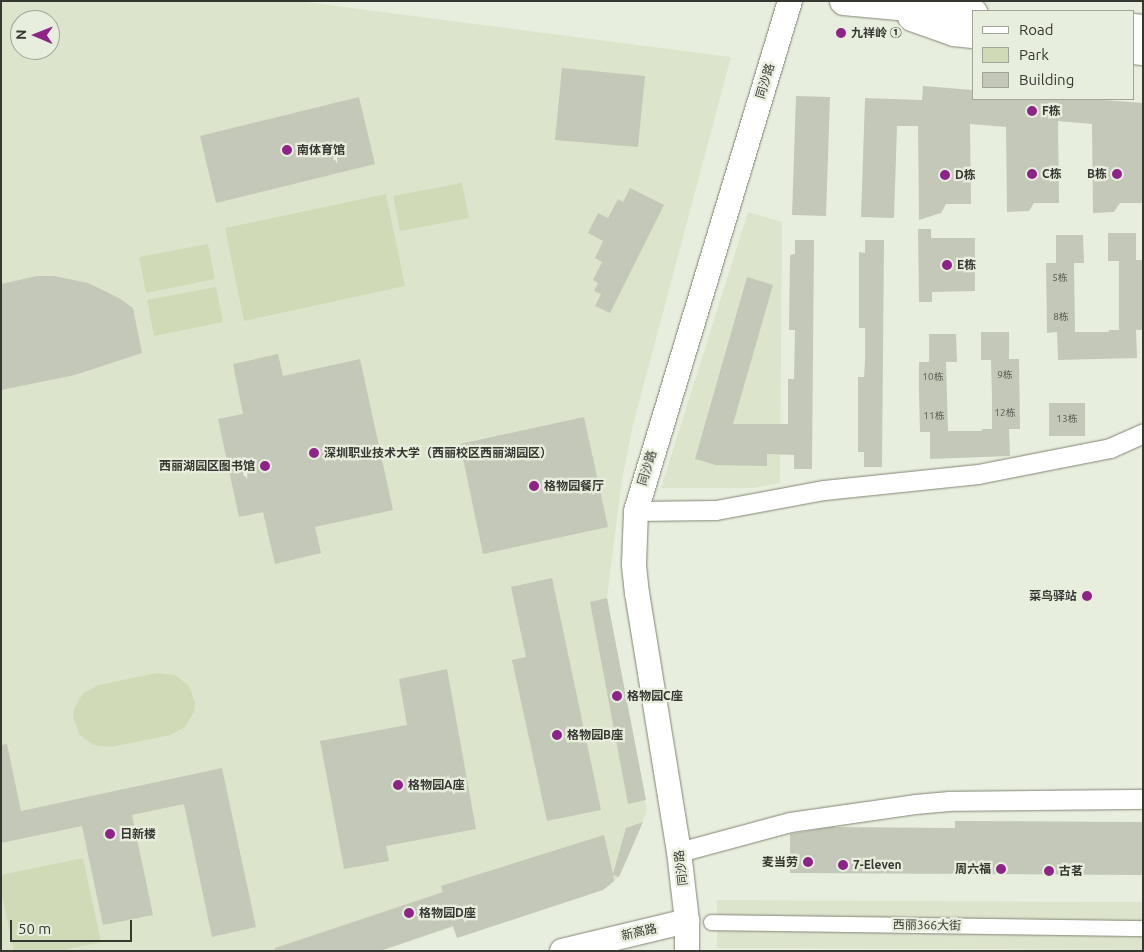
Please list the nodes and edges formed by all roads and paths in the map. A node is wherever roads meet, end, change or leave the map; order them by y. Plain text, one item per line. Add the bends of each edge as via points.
1 (790, 1) edge
2 (844, 1) edge
3 (873, 4) junction
4 (972, 13) edge
5 (972, 34) edge
6 (1143, 433) edge
7 (636, 511) junction
8 (1143, 799) edge
9 (679, 852) junction
10 (687, 921) junction
11 (711, 922) dead end
12 (1143, 928) edge
13 (562, 951) edge
14 (687, 951) edge

1 - 7 street, 同沙路
2 - 3 main road
3 - 4 main road
3 - 5 main road via 954,32
6 - 7 street via 1110,448 978,474 824,490 716,510
7 - 9 street, 同沙路 via 634,564 637,594
8 - 9 street via 915,804 790,822
9 - 10 street, 同沙路
10 - 13 street, 新高路
10 - 14 street, 同沙路
11 - 12 street, 西丽366大街

